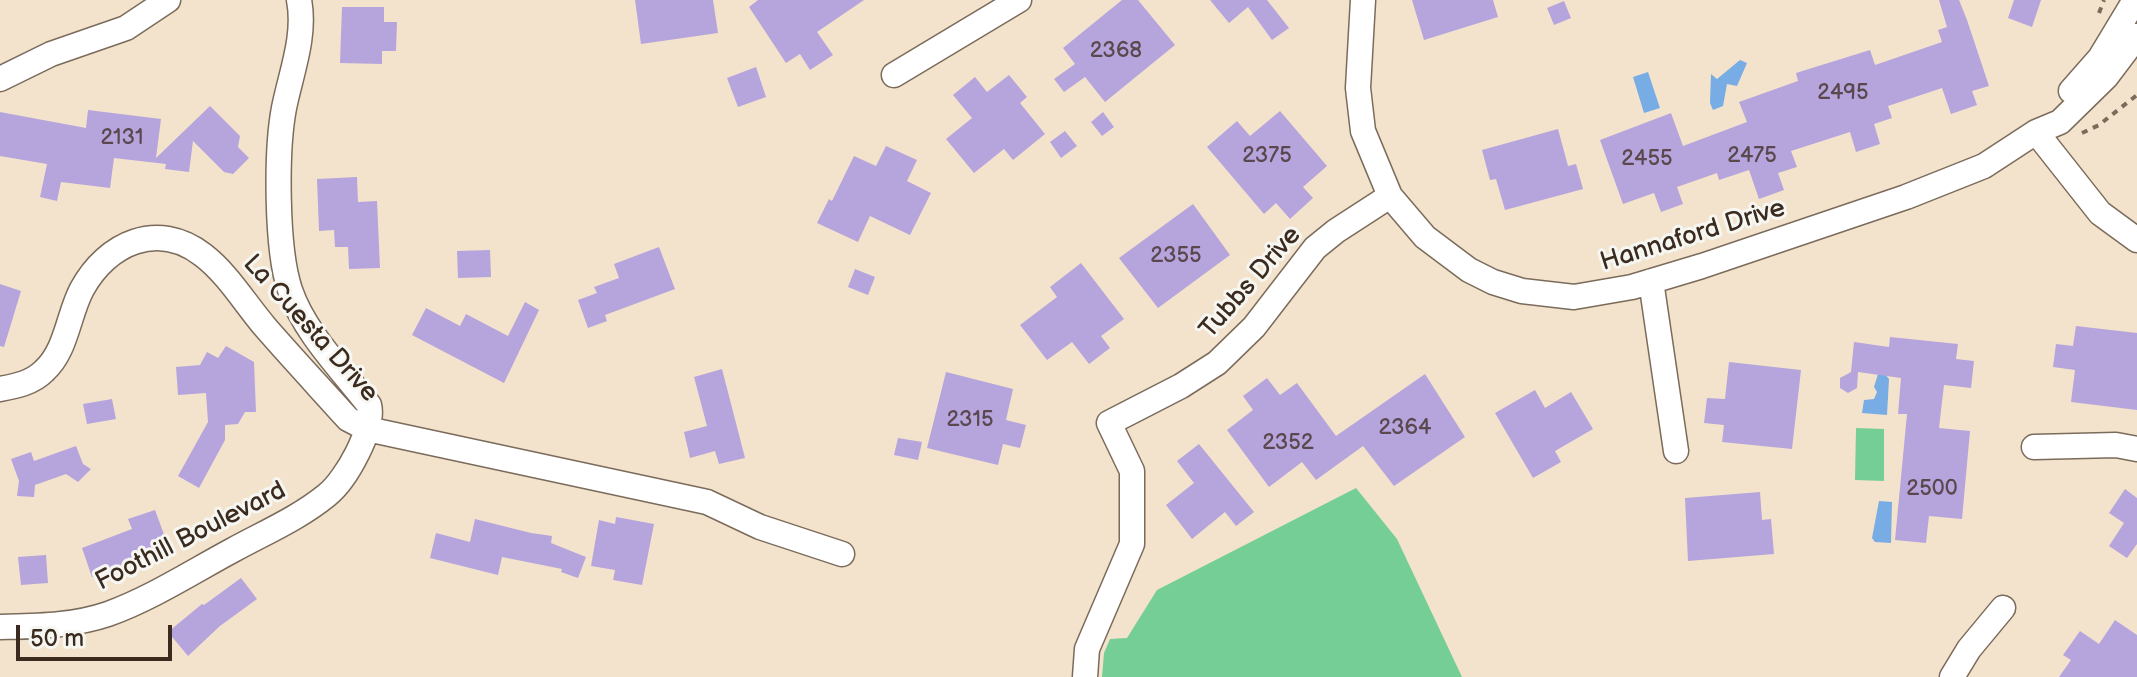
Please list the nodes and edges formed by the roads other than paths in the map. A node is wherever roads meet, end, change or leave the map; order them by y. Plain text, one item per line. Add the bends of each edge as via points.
1 (168, 0) edge
2 (299, 0) edge
3 (1019, 0) edge
4 (1363, 0) edge
5 (2135, 0) edge
6 (2137, 36) edge
7 (894, 75) dead end
8 (0, 79) edge
9 (2036, 132) junction
10 (1390, 196) junction
11 (2137, 240) edge
12 (1651, 281) junction
13 (0, 389) edge
14 (367, 429) junction
15 (2034, 447) dead end
16 (2137, 449) edge
17 (1676, 451) dead end
18 (842, 554) dead end
19 (2003, 608) dead end
20 (0, 627) edge
21 (1085, 677) edge
22 (1952, 677) edge

1 - 8 street via 126,28 51,54
2 - 14 street via 299,38 279,144 286,273 310,328 369,405
3 - 7 street
4 - 10 street, Hannaford Drive via 1358,88 1363,131
5 - 9 street via 2100,58
6 - 9 street, Hannaford Drive via 2106,77 2060,122
9 - 11 street via 2100,213
9 - 12 street, Hannaford Drive via 1958,178
10 - 12 street, Hannaford Drive via 1445,255 1493,282 1574,297
10 - 21 street, Tubbs Drive via 1315,248 1263,316 1217,363 1109,423 1132,471 1132,544 1087,649
12 - 17 street
13 - 14 street, La Cuesta Drive via 45,371 82,289 110,253 143,237 160,237 203,255 348,419
14 - 18 street, La Cuesta Drive via 707,502 760,527
14 - 20 street, Foothill Boulevard via 348,469 327,496 187,576 85,621
15 - 16 street
19 - 22 street

